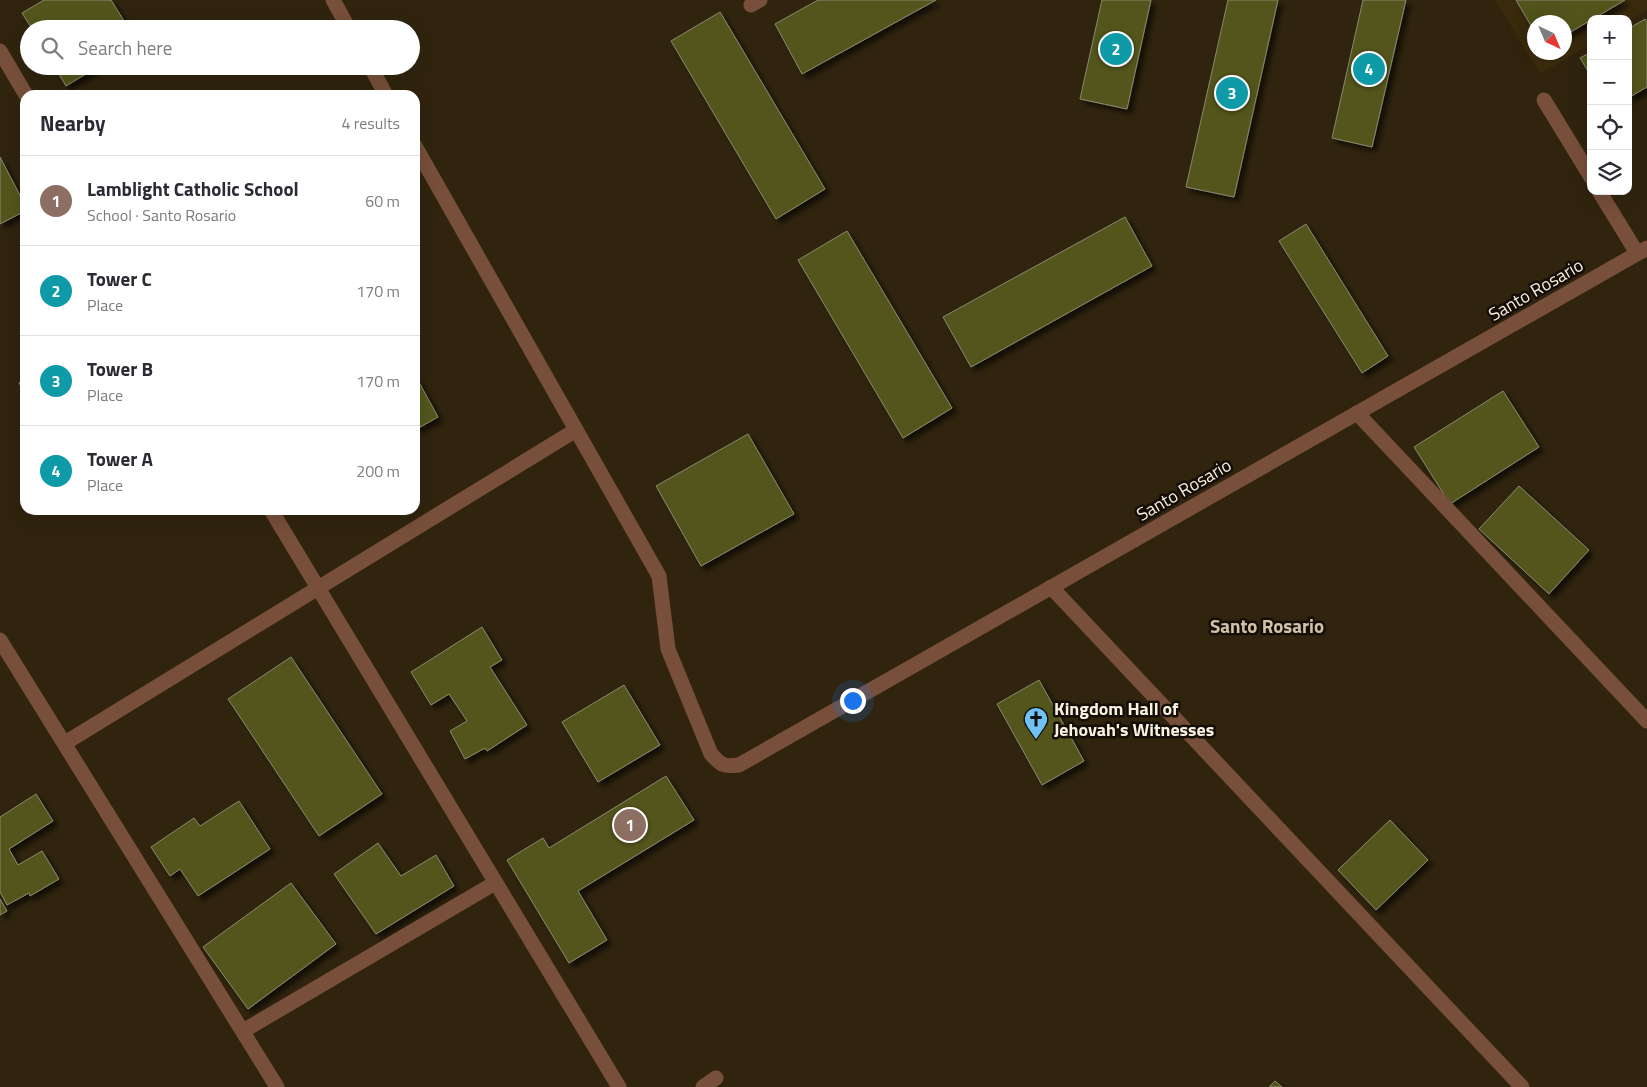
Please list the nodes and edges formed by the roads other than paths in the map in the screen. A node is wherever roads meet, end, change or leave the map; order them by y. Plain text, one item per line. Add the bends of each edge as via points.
1 (333, 0) edge
2 (344, 20) edge
3 (0, 51) edge
4 (375, 75) edge
5 (23, 90) edge
6 (383, 90) edge
7 (1544, 100) dead end
8 (420, 155) edge
9 (1587, 170) edge
10 (1602, 195) edge
11 (1642, 250) edge
12 (1357, 413) junction
13 (576, 430) junction
14 (274, 515) edge
15 (1051, 587) junction
16 (317, 588) junction
17 (0, 640) edge
18 (1647, 721) edge
19 (65, 743) junction
20 (496, 883) junction
21 (242, 1031) junction
22 (277, 1087) edge
23 (619, 1087) edge
24 (1522, 1087) edge

1 - 2 street
3 - 5 street
4 - 6 street
7 - 9 street
8 - 13 street
10 - 11 street
11 - 12 street, Santo Rosario
12 - 15 street, Santo Rosario
12 - 18 street
13 - 15 street, Santo Rosario via 659,576 668,649 712,754 721,764 739,765
13 - 16 street
14 - 16 street
15 - 24 street
16 - 19 street
16 - 20 street
17 - 19 street
19 - 21 street
20 - 21 street
20 - 23 street
21 - 22 street

